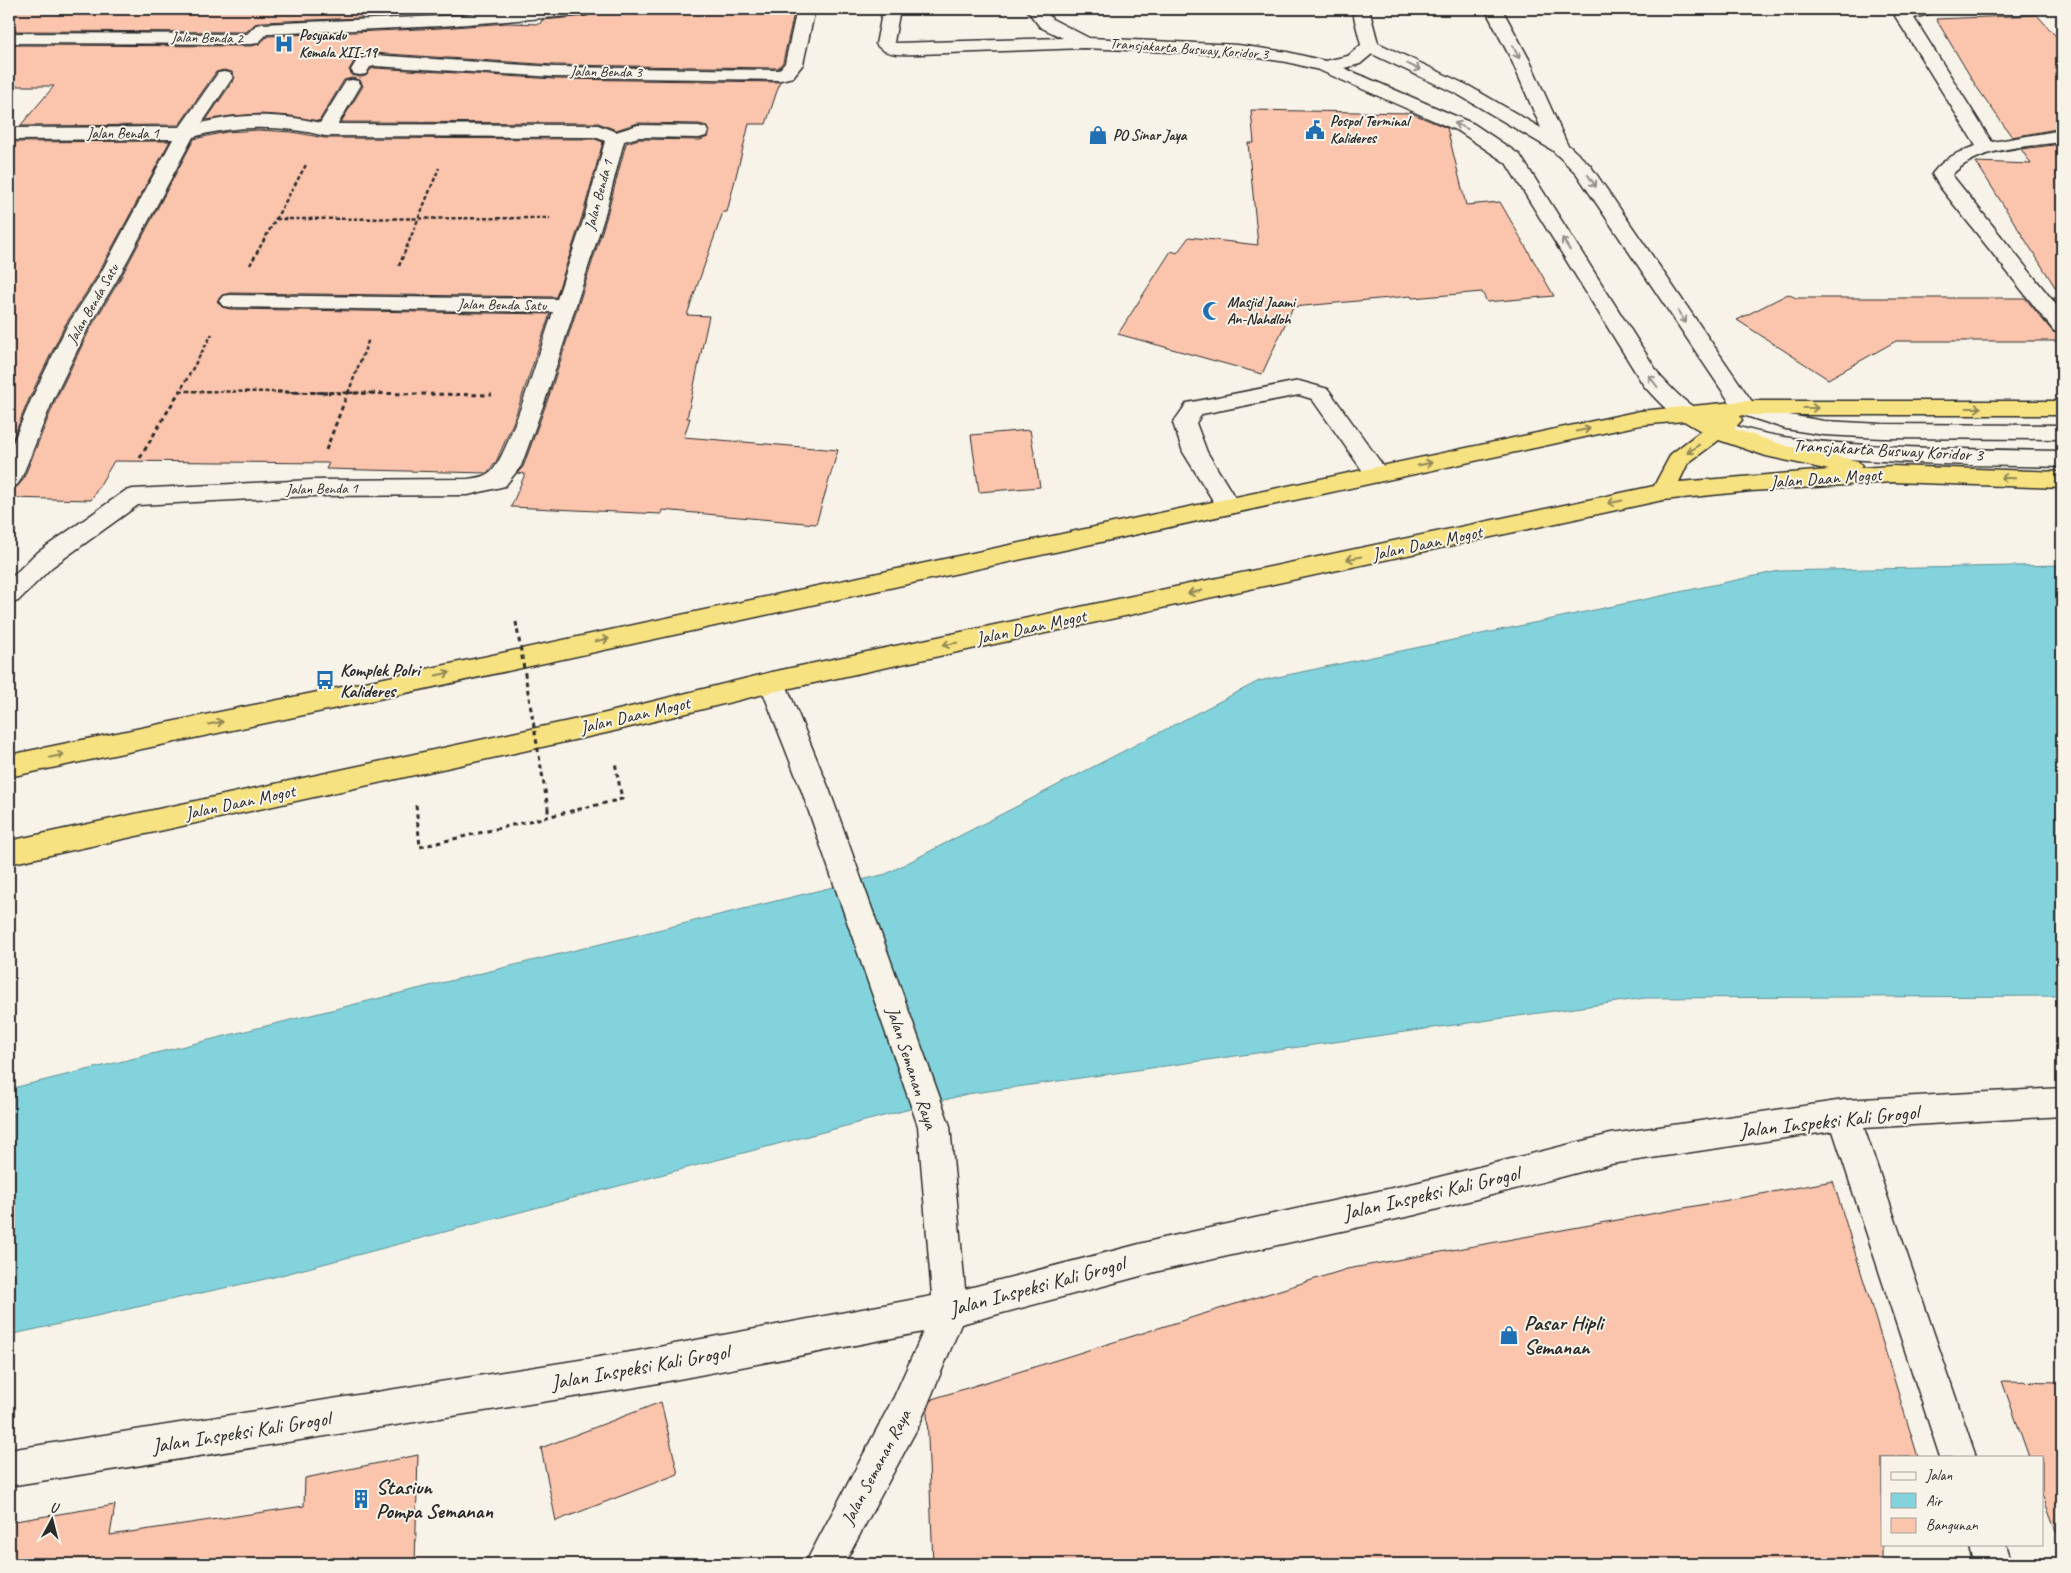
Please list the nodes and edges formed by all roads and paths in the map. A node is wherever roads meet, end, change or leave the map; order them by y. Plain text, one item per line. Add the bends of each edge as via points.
1 (279, 9) edge
2 (806, 9) edge
3 (891, 9) edge
4 (1035, 9) edge
5 (1361, 9) edge
6 (1494, 9) edge
7 (1926, 9) edge
8 (582, 10) edge
9 (262, 29) junction
10 (9, 38) edge
11 (1084, 43) junction
12 (1370, 46) junction
13 (1324, 66) junction
14 (224, 77) dead end
15 (325, 130) junction
16 (455, 130) junction
17 (699, 132) dead end
18 (186, 133) junction
19 (9, 134) edge
20 (2062, 136) edge
21 (615, 138) junction
22 (1559, 146) junction
23 (1986, 147) junction
24 (594, 218) junction
25 (276, 219) junction
26 (418, 219) junction
27 (230, 301) junction
28 (383, 304) junction
29 (565, 306) junction
30 (2062, 326) edge
31 (180, 392) junction
32 (346, 393) junction
33 (536, 395) junction
34 (1745, 408) junction
35 (2062, 408) edge
36 (1689, 414) junction
37 (1720, 429) junction
38 (2062, 432) edge
39 (2062, 459) edge
40 (1377, 474) junction
41 (1892, 474) junction
42 (9, 479) edge
43 (2062, 480) edge
44 (312, 488) junction
45 (1663, 492) junction
46 (133, 497) junction
47 (1228, 506) junction
48 (9, 595) edge
49 (516, 622) dead end
50 (772, 682) junction
51 (9, 766) edge
52 (622, 798) dead end
53 (548, 816) junction
54 (420, 847) dead end
55 (9, 853) edge
56 (2062, 1102) edge
57 (1844, 1115) junction
58 (950, 1310) junction
59 (1958, 1456) edge
60 (9, 1468) edge
61 (1988, 1546) edge
62 (824, 1564) edge
63 (1993, 1564) edge

1 - 9 street
2 - 15 street, Jalan Benda 3 via 794,64 781,75 554,72 373,60 364,64
3 - 11 street via 885,44 893,48
4 - 11 street, Transjakarta Busway Koridor 3 via 1046,24
5 - 12 street
6 -> 22 street
7 - 23 street via 1904,16
8 - 9 street, Jalan Benda 2 via 442,21
9 - 10 street, Jalan Benda 2 via 252,39
11 - 13 street, Transjakarta Busway Koridor 3 via 1238,50
12 - 13 street, Transjakarta Busway Koridor 3 via 1354,60
12 -> 22 street via 1463,90
36 -> 13 street via 1665,396 1652,381 1513,159 1467,128
14 - 18 street, Jalan Benda Satu
15 - 16 street, Jalan Benda 1
15 - 18 street, Jalan Benda 1 via 296,123 262,122 220,124
15 - 25 path
16 - 21 street, Jalan Benda 1 via 598,131
16 - 26 path
17 - 21 street via 638,131
18 - 19 street, Jalan Benda 1
18 - 42 street, Jalan Benda Satu via 107,280 78,326
20 - 23 street
21 - 24 street, Jalan Benda 1
22 -> 34 street via 1584,169
23 - 30 street via 1946,167 1942,174
24 - 26 path
24 - 29 street, Jalan Benda 1
25 - 26 path
25 - 27 path
26 - 28 path
27 - 28 street, Jalan Benda Satu
27 - 31 path
28 - 29 street, Jalan Benda Satu
28 - 32 path
29 - 33 street, Jalan Benda 1
31 - 32 path
31 - 46 path via 122,489
32 - 33 path
32 - 44 path
33 - 44 street, Jalan Benda 1 via 510,466 497,480 468,487
34 -> 35 highway
34 - 36 highway
34 - 37 highway
34 - 38 street, Transjakarta Busway Koridor 3 via 1786,422 1824,428
36 - 37 highway
40 -> 36 highway via 1640,418
37 - 39 street, Transjakarta Busway Koridor 3 via 1759,440 1832,450
37 - 41 highway via 1749,443 1779,451
37 -> 45 highway via 1679,459
40 - 47 highway
40 - 47 street via 1320,394 1299,388 1195,408 1184,423 1195,452
43 -> 41 highway, Jalan Daan Mogot
41 - 45 highway, Jalan Daan Mogot
44 - 46 street, Jalan Benda 1
45 -> 50 highway, Jalan Daan Mogot
46 - 48 street via 42,561
51 -> 47 highway
49 - 53 path, bridge
50 - 55 highway, Jalan Daan Mogot via 606,723
50 - 58 street, Jalan Semanan Raya via 815,789 934,1126
52 - 53 path
53 - 54 path
56 - 57 street, Jalan Inspeksi Kali Grogol
57 - 58 street, Jalan Inspeksi Kali Grogol via 1611,1149 1415,1199 1159,1255
57 - 59 street
58 - 60 street, Jalan Inspeksi Kali Grogol via 637,1369
58 - 62 street, Jalan Semanan Raya via 908,1410
61 - 63 street

